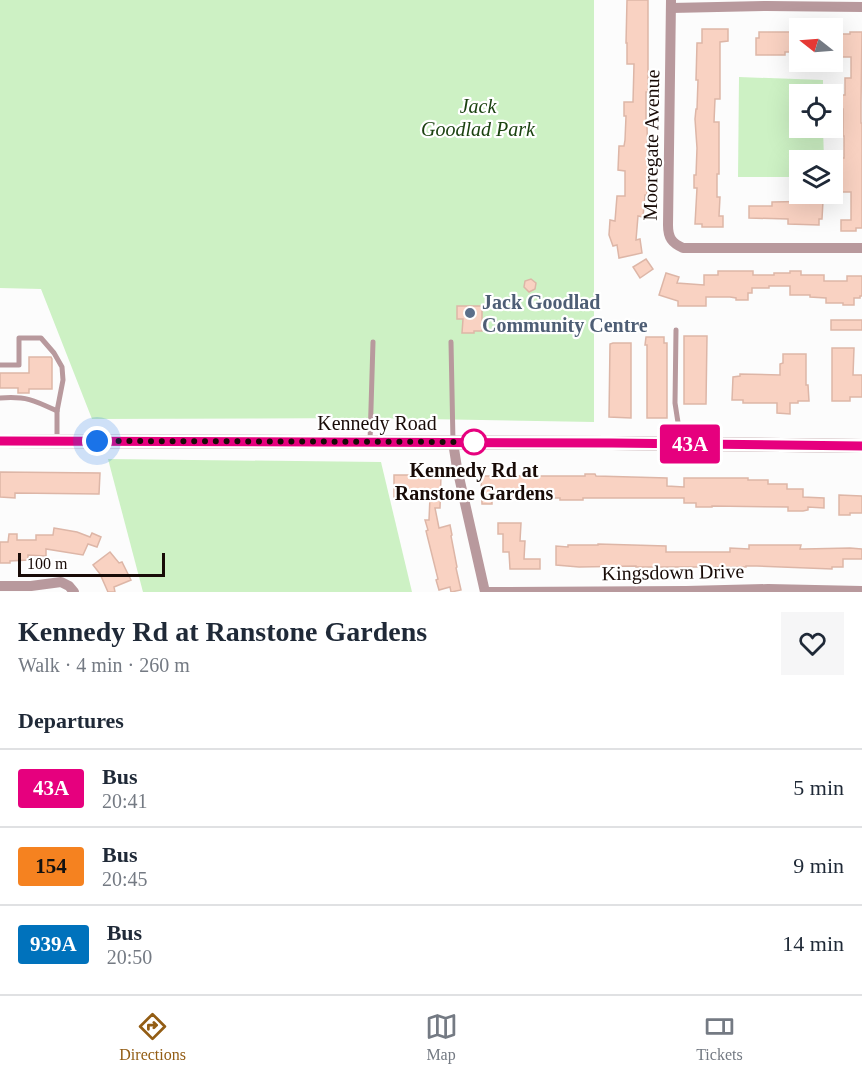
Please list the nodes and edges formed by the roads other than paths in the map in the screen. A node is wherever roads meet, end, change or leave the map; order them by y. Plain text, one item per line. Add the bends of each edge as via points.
1 (671, 4) edge
2 (862, 7) edge
3 (862, 248) edge
4 (676, 330) dead end
5 (373, 342) dead end
6 (451, 342) dead end
7 (0, 365) edge
8 (0, 398) edge
9 (57, 411) junction
10 (0, 441) edge
11 (57, 441) junction
12 (370, 442) junction
13 (453, 442) junction
14 (681, 444) junction
15 (862, 446) edge
16 (0, 586) edge
17 (862, 591) edge
18 (74, 592) edge
19 (485, 592) edge
20 (686, 592) edge

1 - 2 street
1 - 3 street, Mooregate Avenue via 668,235 673,243 683,248
4 - 14 lane via 675,403
5 - 12 lane
6 - 13 lane
7 - 9 lane via 19,365 19,338 41,338 62,367
8 - 9 lane via 32,400
9 - 11 lane
10 - 11 main road, Kennedy Road
11 - 12 main road, Kennedy Road
12 - 13 main road, Kennedy Road
13 - 14 main road, Kennedy Road
13 - 19 street
14 - 15 main road, Kennedy Road
16 - 18 street via 61,582
17 - 20 street, Kingsdown Drive
19 - 20 street, Kingsdown Drive

